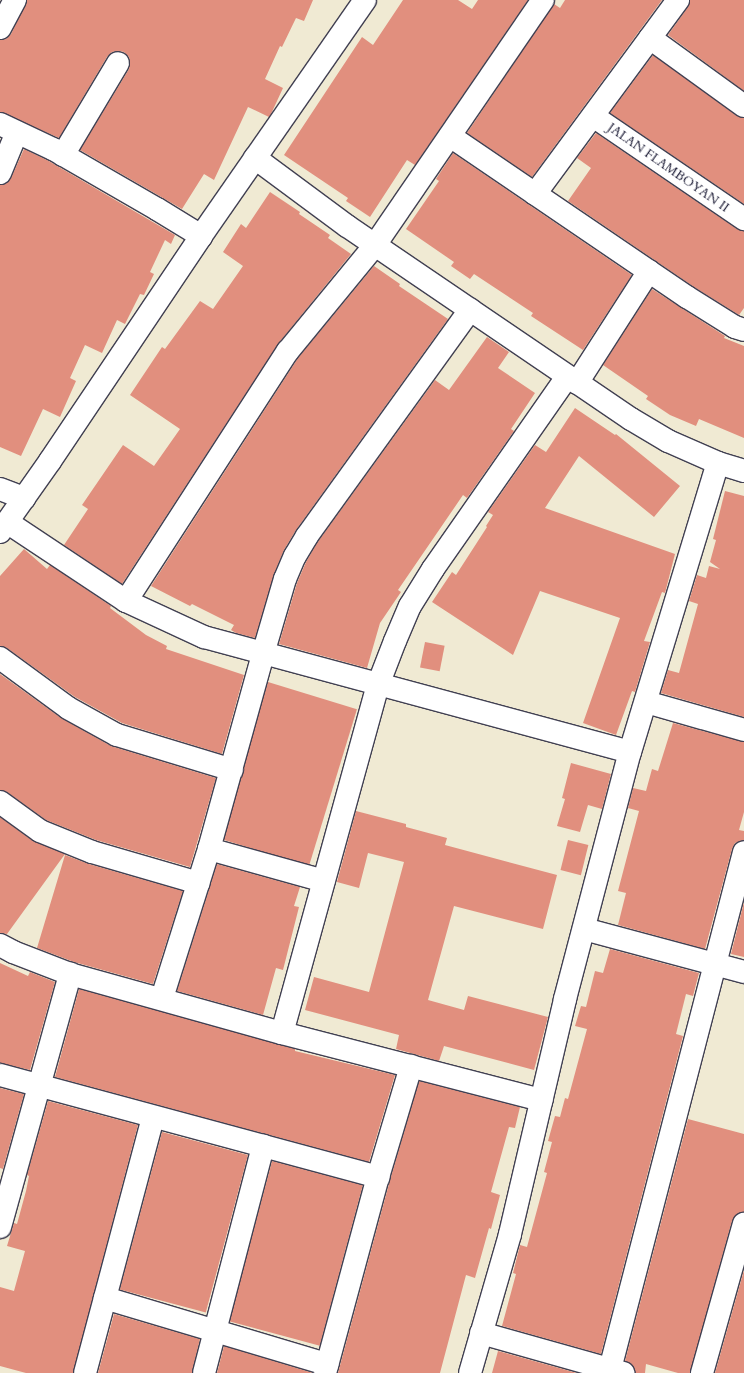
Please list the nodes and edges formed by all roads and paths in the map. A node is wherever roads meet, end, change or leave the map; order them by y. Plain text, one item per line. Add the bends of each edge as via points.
1 (15, 0) edge
2 (365, 0) edge
3 (543, 0) edge
4 (678, 0) edge
5 (0, 28) edge
6 (650, 38) junction
7 (118, 63) dead end
8 (744, 106) edge
9 (593, 116) junction
10 (9, 128) edge
11 (450, 136) junction
12 (63, 155) junction
13 (255, 158) junction
14 (0, 173) edge
15 (535, 194) junction
16 (744, 219) edge
17 (201, 236) junction
18 (375, 245) junction
19 (649, 271) junction
20 (470, 310) junction
21 (744, 330) edge
22 (572, 380) junction
23 (718, 463) junction
24 (744, 471) edge
25 (0, 489) edge
26 (24, 498) junction
27 (3, 527) edge
28 (126, 601) junction
29 (263, 654) junction
30 (0, 658) edge
31 (378, 685) junction
32 (646, 702) junction
33 (744, 730) edge
34 (630, 752) junction
35 (232, 770) junction
36 (0, 802) edge
37 (209, 850) junction
38 (744, 852) edge
39 (324, 881) junction
40 (199, 883) junction
41 (584, 928) junction
42 (0, 945) edge
43 (714, 964) junction
44 (744, 972) edge
45 (70, 974) junction
46 (162, 998) junction
47 (282, 1033) junction
48 (411, 1066) junction
49 (0, 1075) edge
50 (38, 1086) junction
51 (542, 1100) junction
52 (153, 1117) junction
53 (263, 1146) junction
54 (378, 1177) junction
55 (744, 1224) edge
56 (0, 1227) edge
57 (105, 1298) junction
58 (215, 1330) junction
59 (481, 1333) junction
60 (326, 1368) edge
61 (614, 1372) edge
62 (85, 1373) edge
63 (204, 1373) edge
64 (470, 1373) edge
65 (702, 1373) edge

1 - 5 street
2 - 13 street
3 - 11 street
4 - 6 street
6 - 8 street
6 - 9 street
7 - 12 street
9 - 15 street
9 - 16 street, JALAN FLAMBOYAN II
10 - 12 street
10 - 14 street
11 - 15 street
11 - 18 street
12 - 17 street
13 - 17 street
13 - 18 street
15 - 19 street
17 - 26 street
18 - 20 street
18 - 28 street via 288,351
19 - 21 street via 693,301
19 - 22 street
20 - 22 street
20 - 29 street via 299,550 285,579
22 - 23 street via 668,442
22 - 31 street via 433,569 410,606
23 - 24 street
23 - 32 street
25 - 26 street
26 - 27 street
27 - 28 street
28 - 29 street via 204,637
29 - 31 street
29 - 35 street
30 - 35 street via 68,708 117,736
31 - 34 street
31 - 39 street
32 - 33 street
32 - 34 street
34 - 41 street
35 - 37 street
36 - 40 street via 40,831 92,852
37 - 39 street
37 - 40 street
38 - 43 street
39 - 47 street
40 - 46 street
41 - 43 street
41 - 51 street
42 - 45 street
43 - 44 street
43 - 61 street
45 - 46 street
45 - 50 street
46 - 47 street
47 - 48 street
48 - 51 street
48 - 54 street
49 - 50 street
50 - 52 street
50 - 56 street
51 - 59 street via 510,1234
52 - 53 street
52 - 57 street
53 - 54 street
53 - 58 street
54 - 60 street
55 - 65 street
57 - 58 street
57 - 62 street
58 - 60 street
58 - 63 street
59 - 61 street
59 - 64 street

